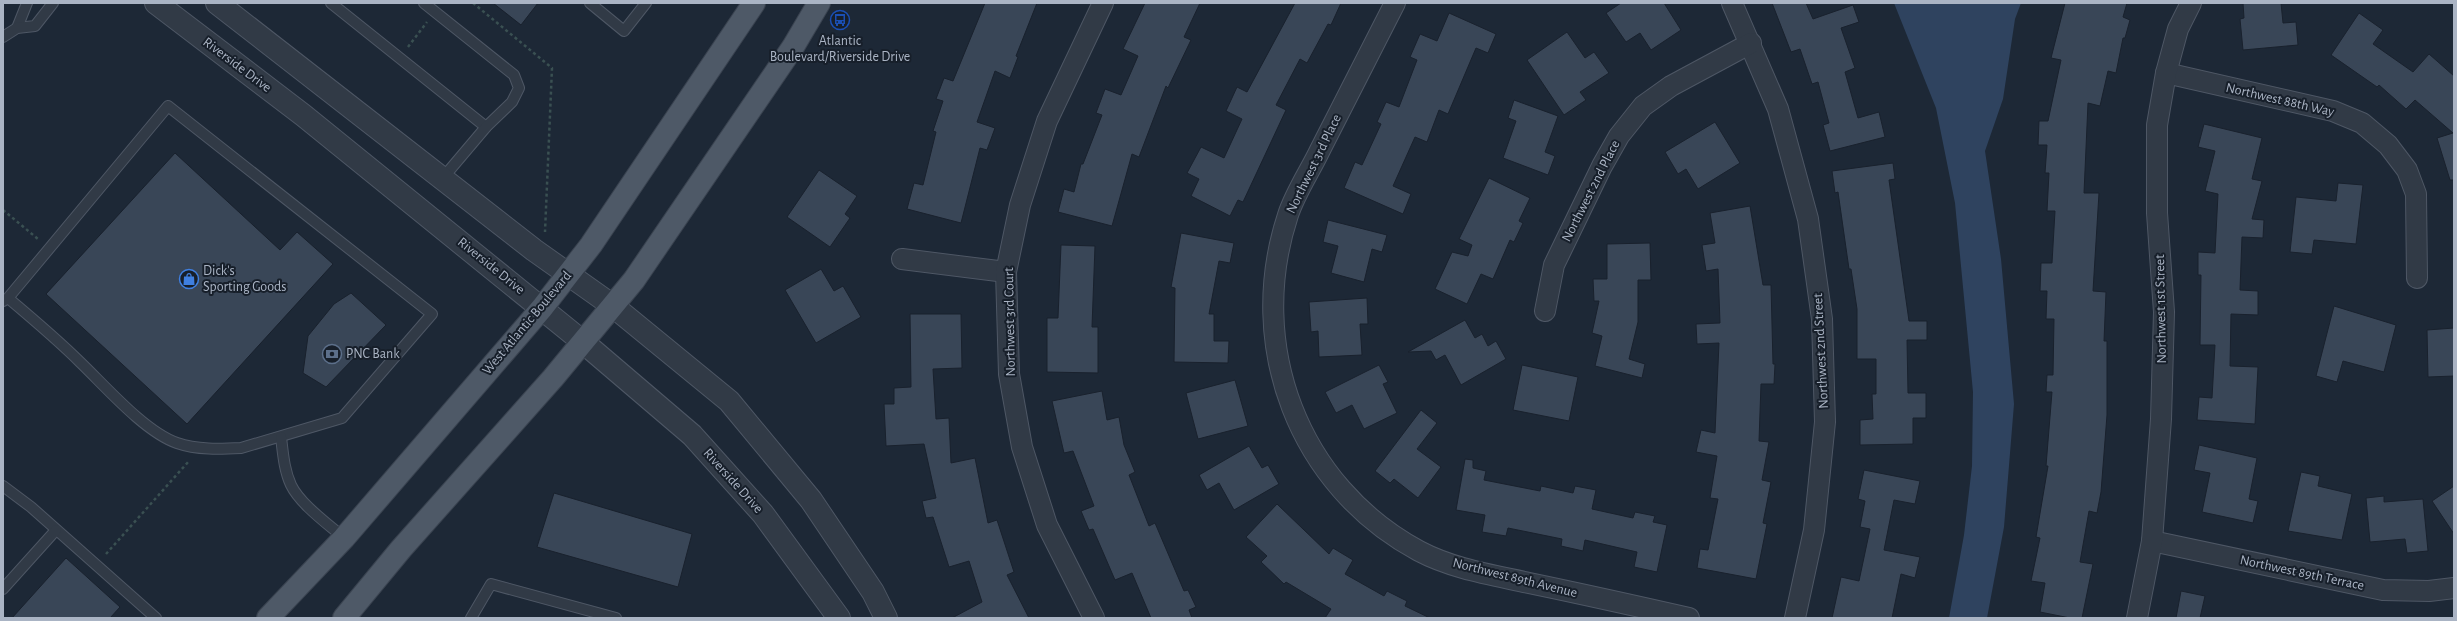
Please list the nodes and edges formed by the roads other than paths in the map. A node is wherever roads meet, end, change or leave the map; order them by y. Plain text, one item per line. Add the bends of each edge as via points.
1 (27, 3) edge
2 (52, 3) edge
3 (156, 3) edge
4 (217, 3) edge
5 (331, 3) edge
6 (424, 3) edge
7 (590, 3) edge
8 (646, 3) edge
9 (754, 3) edge
10 (819, 3) edge
11 (1103, 3) edge
12 (1395, 3) edge
13 (1732, 3) edge
14 (2191, 3) edge
15 (17, 28) junction
16 (3, 37) edge
17 (1751, 43) junction
18 (2166, 74) junction
19 (486, 126) junction
20 (442, 179) junction
21 (902, 259) dead end
22 (1006, 272) junction
23 (568, 274) junction
24 (2416, 278) dead end
25 (5, 299) edge
26 (613, 306) junction
27 (542, 308) junction
28 (1545, 311) dead end
29 (584, 342) junction
30 (281, 437) junction
31 (1312, 449) joint
32 (3, 486) edge
33 (56, 530) junction
34 (344, 538) junction
35 (2152, 541) junction
36 (2454, 588) edge
37 (3, 589) edge
38 (156, 618) edge
39 (268, 618) edge
40 (344, 618) edge
41 (471, 618) edge
42 (616, 618) edge
43 (839, 618) edge
44 (886, 618) edge
45 (1094, 618) edge
46 (1690, 618) edge
47 (1795, 618) edge
48 (2137, 618) edge

1 - 15 lane
2 - 15 lane via 35,26
3 - 27 street, Riverside Drive via 303,115
4 - 20 street
5 - 19 lane
6 - 19 lane via 514,75 519,88 512,102
7 - 8 lane via 624,31
9 - 23 main road, West Atlantic Boulevard via 591,245
10 - 26 main road via 793,47 634,280
11 - 22 street, Northwest 3rd Court via 1047,121 1020,205
12 - 31 street, Northwest 3rd Place via 1288,214 1274,273 1274,331 1282,376 1293,413
13 - 17 street, Northwest 2nd Street
14 - 18 street, Northwest 1st Street via 2178,29
15 - 16 lane
17 - 28 street, Northwest 2nd Place via 1671,86 1643,106 1619,136 1554,264
17 - 47 street, Northwest 2nd Street via 1778,109 1808,218 1822,319 1825,422 1814,530
18 - 24 street, Northwest 88th Way via 2333,110 2362,124 2388,145 2407,170 2416,194
18 - 35 street, Northwest 1st Street via 2157,125 2157,213 2164,312 2161,418
19 - 20 lane
20 - 23 street
21 - 22 street
22 - 45 street, Northwest 3rd Court via 1009,374 1022,447 1047,525
23 - 26 street
23 - 27 main road, West Atlantic Boulevard
25 - 30 lane via 50,334 142,420 169,439 193,447 241,448
25 - 30 lane via 168,106 432,314 342,418
26 - 29 main road
26 - 44 street via 729,401 811,500 873,592
27 - 29 street, Riverside Drive
27 - 34 main road, West Atlantic Boulevard
29 - 40 main road
29 - 43 street, Riverside Drive via 692,435 762,514
30 - 34 lane via 285,469 291,486
31 - 46 street, Northwest 89th Avenue via 1337,486 1376,524 1421,552 1470,569
32 - 33 lane
33 - 37 lane
33 - 38 lane
34 - 39 main road, West Atlantic Boulevard
35 - 36 street, Northwest 89th Terrace via 2383,590 2429,591
35 - 48 street, Northwest 1st Street
41 - 42 lane via 491,584

